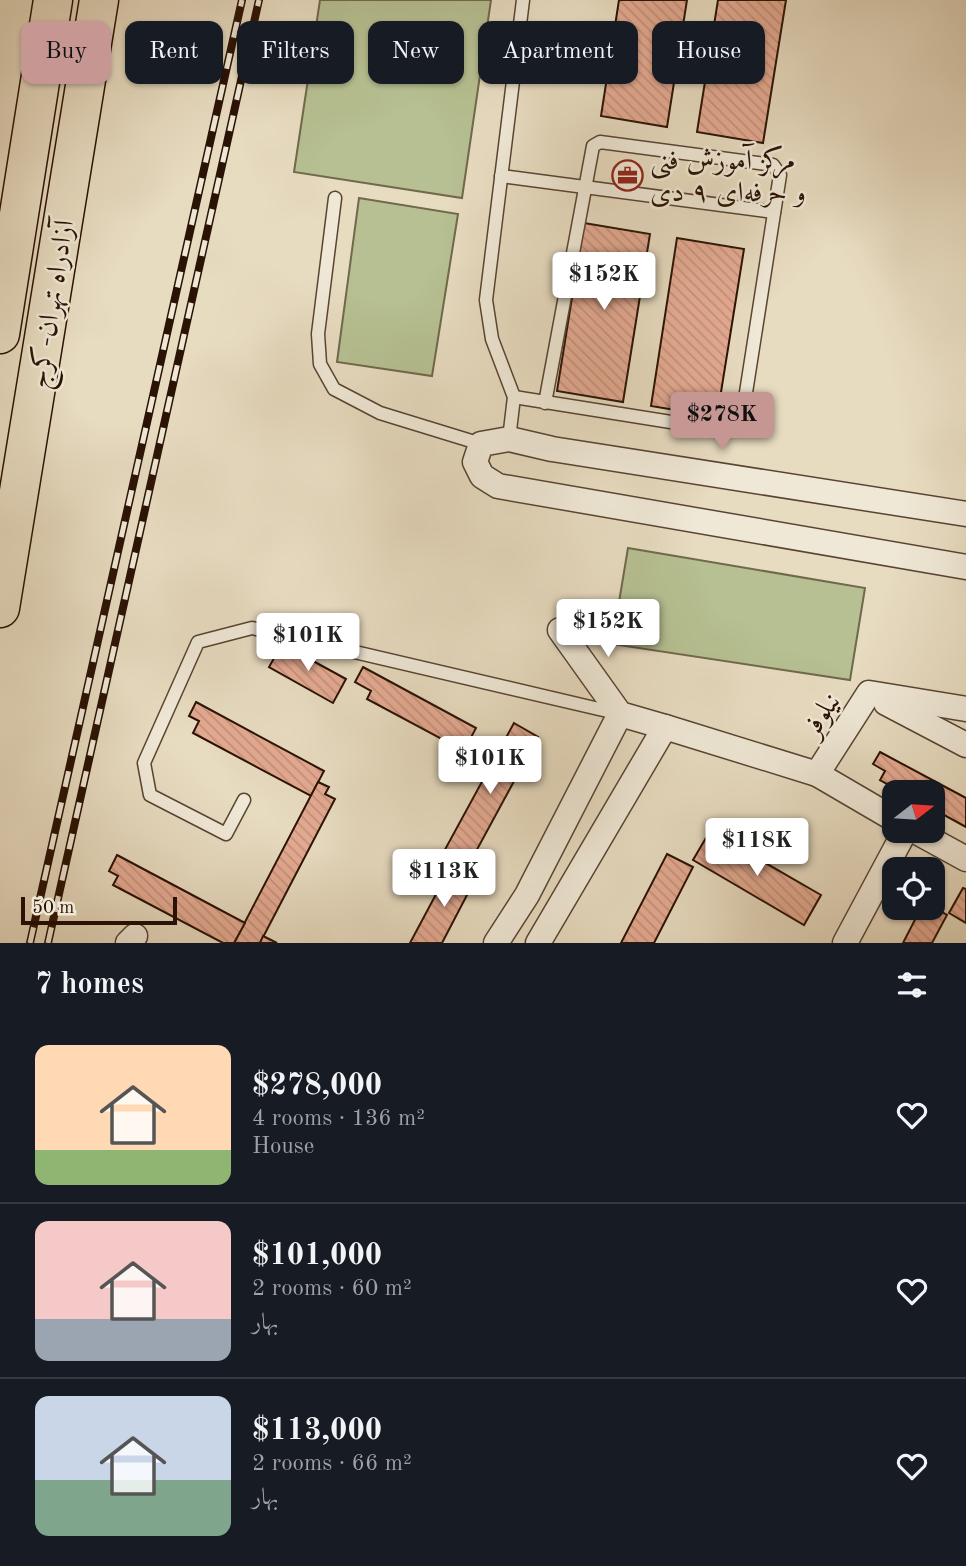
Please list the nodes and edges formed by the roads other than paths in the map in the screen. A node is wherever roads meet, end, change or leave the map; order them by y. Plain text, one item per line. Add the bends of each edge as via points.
1 (53, 0) edge
2 (99, 0) edge
3 (523, 0) edge
4 (501, 176) junction
5 (586, 188) junction
6 (335, 198) dead end
7 (774, 212) junction
8 (0, 334) edge
9 (514, 397) junction
10 (545, 403) junction
11 (509, 439) junction
12 (481, 444) junction
13 (966, 514) edge
14 (966, 567) edge
15 (0, 608) edge
16 (560, 630) dead end
17 (869, 694) junction
18 (966, 709) edge
19 (620, 714) junction
20 (665, 727) junction
21 (966, 745) edge
22 (817, 774) junction
23 (244, 800) dead end
24 (882, 812) edge
25 (898, 844) edge
26 (939, 844) edge
27 (966, 859) edge
28 (527, 895) junction
29 (557, 911) junction
30 (496, 943) edge
31 (538, 943) edge
32 (845, 943) edge

1 - 8 highway
2 - 15 highway, آزادراه تهران-کرج
3 - 4 lane
4 - 5 lane
4 - 9 lane via 486,300 492,339
5 - 7 lane
5 - 7 lane via 593,146 600,142 773,165 780,175
5 - 10 lane
6 - 12 lane via 317,334 320,364 334,389 380,413
7 - 10 lane via 742,418 721,430
9 - 10 lane
9 - 11 lane
11 - 12 street
11 - 13 street
12 - 14 street via 475,462 482,475 498,486
16 - 19 street
17 - 18 street, نیلوفر
17 - 21 street
17 - 22 street, نیلوفر
19 - 20 street
19 - 23 lane via 252,628 198,642 144,762 150,795 226,834
19 - 28 street
20 - 22 street
20 - 29 street
22 - 24 street, نیلوفر
25 - 32 street
26 - 27 street
28 - 29 street via 529,918 546,919
28 - 30 street
29 - 31 street

